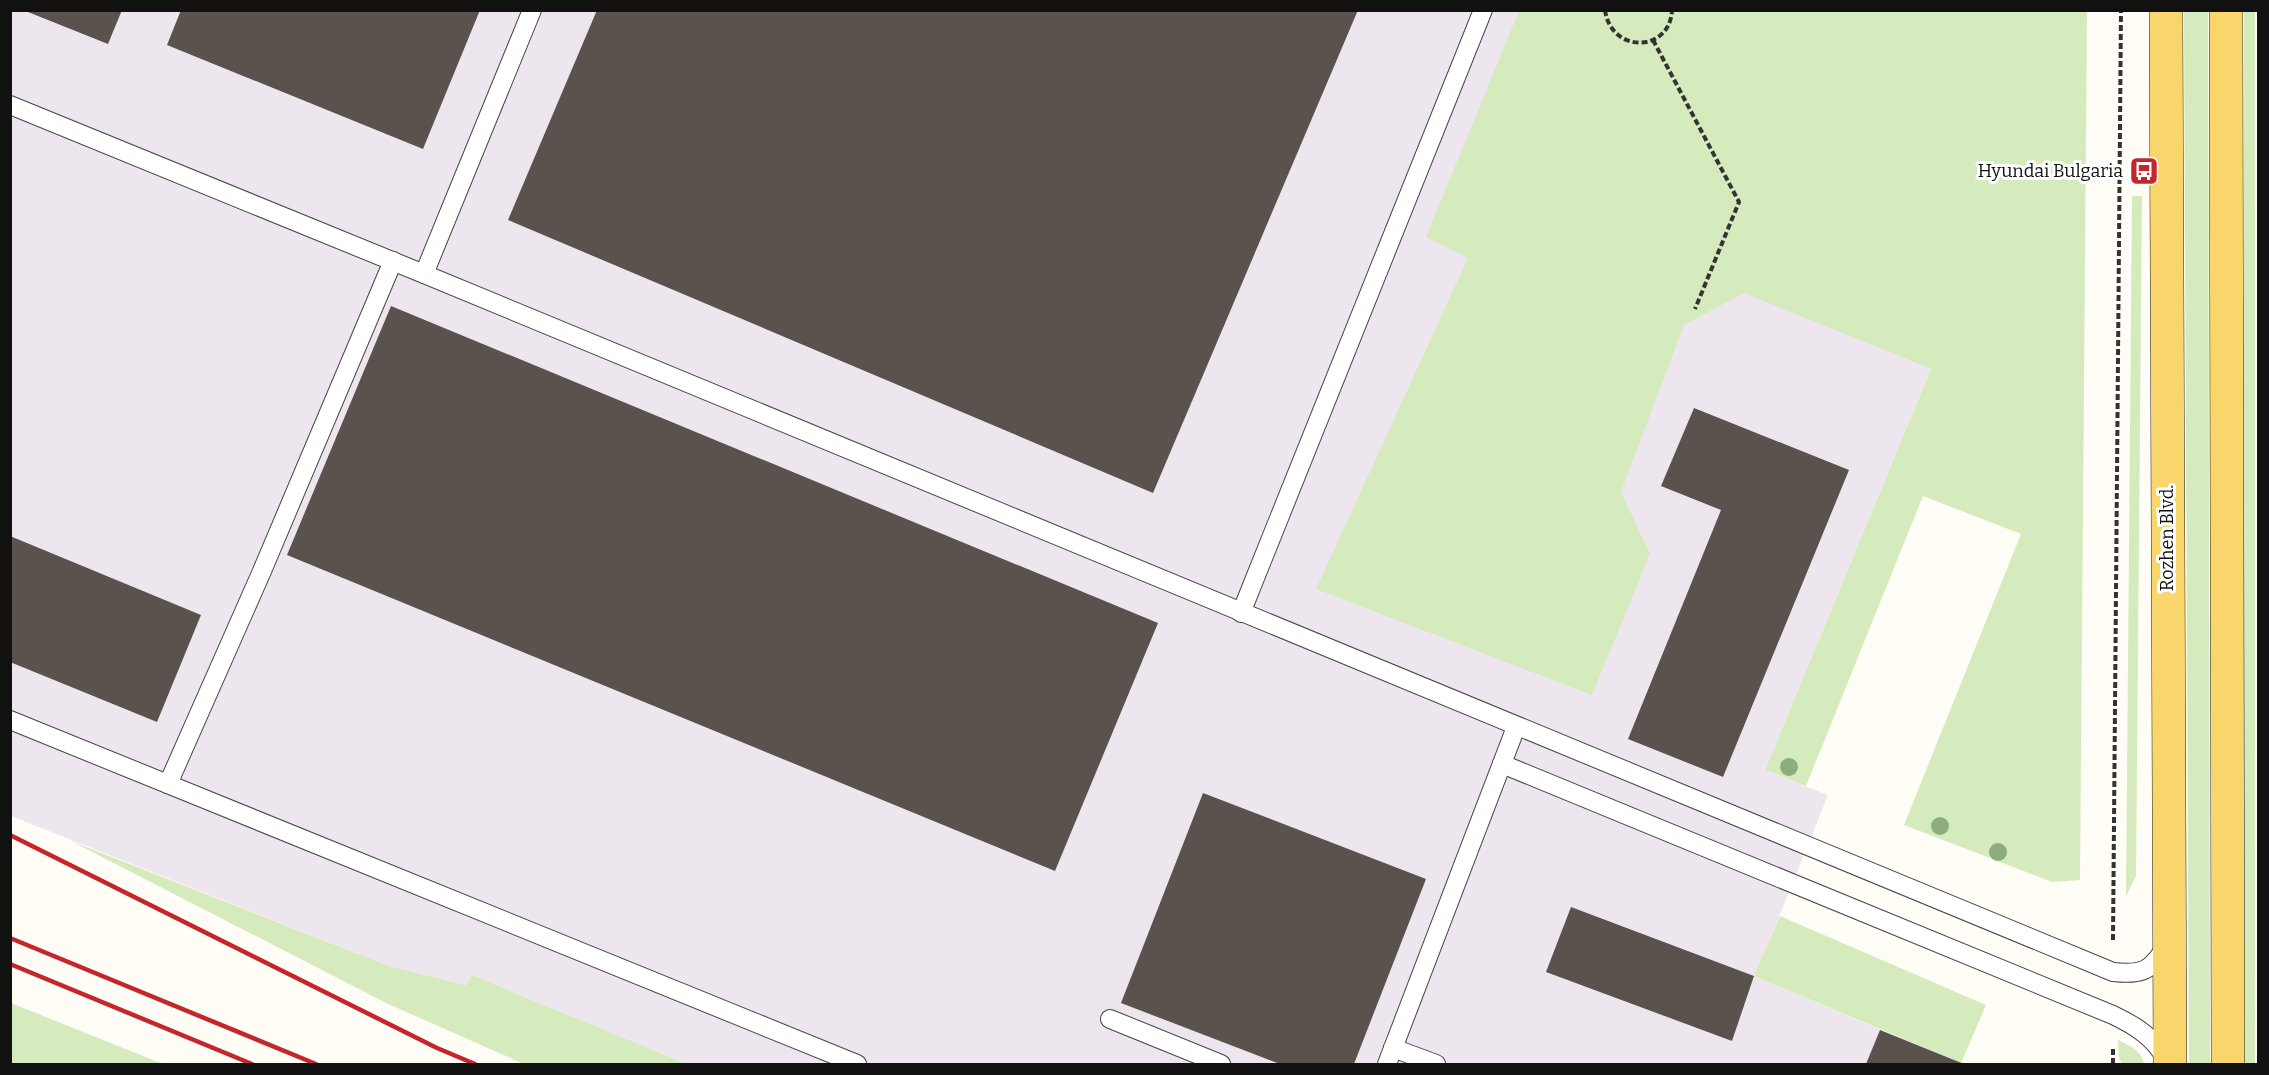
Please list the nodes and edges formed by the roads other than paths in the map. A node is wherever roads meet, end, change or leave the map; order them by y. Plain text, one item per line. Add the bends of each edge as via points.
1 (532, 10) edge
2 (1483, 10) edge
3 (2166, 10) edge
4 (2226, 10) edge
5 (10, 105) edge
6 (393, 261) junction
7 (424, 274) junction
8 (1241, 613) junction
9 (10, 720) edge
10 (1516, 727) junction
11 (1502, 764) junction
12 (168, 784) junction
13 (2168, 944) junction
14 (1110, 1019) dead end
15 (1390, 1056) edge
16 (857, 1065) edge
17 (1221, 1065) edge
18 (1436, 1065) edge
19 (2169, 1065) edge
20 (2228, 1065) edge

1 - 7 lane
2 - 8 lane
3 - 13 main road, Rozhen Blvd.
4 - 20 main road
5 - 6 lane
6 - 7 lane
6 - 12 lane
7 - 8 lane
8 - 10 lane
9 - 12 lane
10 - 11 lane
10 - 13 lane via 2113,972 2133,974 2147,970
11 - 15 lane
11 - 19 lane via 2113,1015 2149,1036
12 - 16 lane
13 - 19 main road, Rozhen Blvd.
14 - 17 lane
15 - 18 lane

